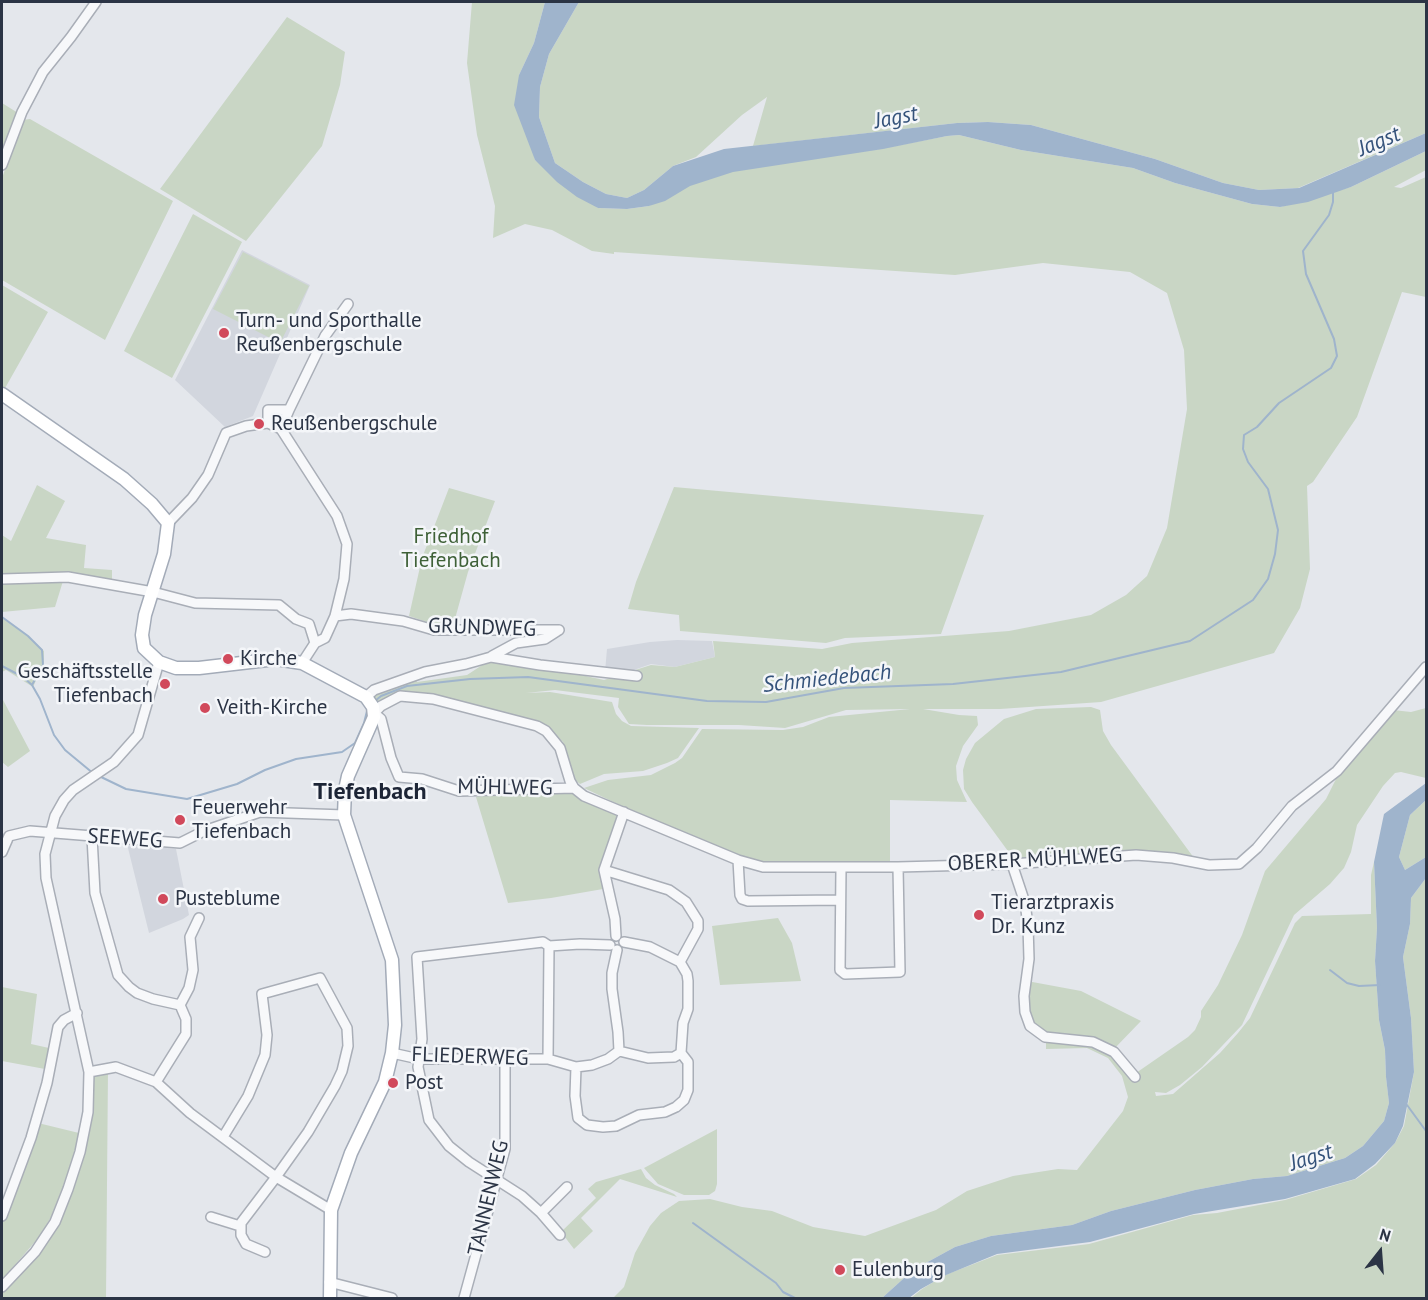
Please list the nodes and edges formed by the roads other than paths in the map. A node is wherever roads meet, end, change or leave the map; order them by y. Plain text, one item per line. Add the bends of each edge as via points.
1 (96, 2) edge
2 (2, 165) edge
3 (348, 304) dead end
4 (2, 394) edge
5 (289, 410) junction
6 (268, 423) junction
7 (282, 429) junction
8 (168, 523) junction
9 (2, 579) edge
10 (153, 592) junction
11 (335, 616) junction
12 (315, 643) junction
13 (491, 657) junction
14 (159, 662) junction
15 (302, 663) junction
16 (1426, 667) edge
17 (637, 676) dead end
18 (370, 704) junction
19 (574, 788) junction
20 (624, 812) junction
21 (344, 815) junction
22 (51, 832) junction
23 (92, 837) junction
24 (2, 852) edge
25 (738, 860) junction
26 (1012, 864) junction
27 (898, 867) junction
28 (841, 868) junction
29 (604, 870) junction
30 (840, 900) junction
31 (199, 918) dead end
32 (616, 943) junction
33 (549, 946) junction
34 (680, 962) junction
35 (180, 1005) junction
36 (77, 1013) junction
37 (619, 1051) junction
38 (392, 1053) junction
39 (681, 1053) junction
40 (419, 1059) junction
41 (506, 1059) junction
42 (548, 1059) junction
43 (576, 1066) junction
44 (89, 1072) junction
45 (1135, 1077) dead end
46 (156, 1082) junction
47 (224, 1137) junction
48 (276, 1178) junction
49 (497, 1181) junction
50 (567, 1187) dead end
51 (331, 1210) junction
52 (541, 1213) junction
53 (2, 1215) edge
54 (211, 1217) dead end
55 (240, 1226) junction
56 (560, 1235) dead end
57 (265, 1252) dead end
58 (329, 1282) junction
59 (2, 1287) edge
60 (330, 1299) edge
61 (392, 1299) edge
62 (464, 1299) edge

1 - 2 street via 43,72 22,112
3 - 5 street via 325,336
4 - 8 main road via 124,479
5 - 6 street via 268,410
5 - 7 street
6 - 7 street
6 - 8 street via 226,433 208,475
7 - 11 street via 337,516 347,544
8 - 10 main road
9 - 10 street via 68,577
10 - 12 street via 195,603 279,605 309,624
10 - 14 main road via 141,635 144,648
11 - 12 street via 325,638
11 - 13 street, GRUNDWEG via 375,616 434,630 559,630 545,639 516,644
12 - 15 street
13 - 17 street
13 - 18 street via 425,672 374,690
14 - 15 main road via 176,668 276,659
14 - 22 street via 138,735 114,762 64,800
15 - 18 main road
16 - 26 street, OBERER MÜHLWEG via 1337,771 1292,806 1239,864 1209,865 1136,855
18 - 19 street via 381,706 400,696 433,699 537,726 560,748
18 - 19 street, MÜHLWEG via 381,719 399,777 422,779 459,791
18 - 21 main road via 369,730 348,776
19 - 20 street, OBERER MÜHLWEG
20 - 25 street, OBERER MÜHLWEG
20 - 29 street
21 - 23 street, SEEWEG via 260,812 180,843
21 - 38 main road via 392,960
22 - 23 street, SEEWEG
22 - 24 street, SEEWEG via 9,836
22 - 36 street via 45,854 46,878
23 - 35 street via 95,893 118,975 137,993
25 - 28 street, OBERER MÜHLWEG via 763,867
25 - 30 street via 742,899
26 - 27 street, OBERER MÜHLWEG
26 - 45 street via 1028,925 1024,996 1030,1026 1045,1036 1093,1042 1114,1052
27 - 28 street, OBERER MÜHLWEG
27 - 30 street via 900,972 845,974 840,969
28 - 30 street
29 - 32 street
29 - 34 street via 669,890 686,902 698,921 698,929
31 - 35 street via 190,937 189,988
32 - 33 street
32 - 34 street via 650,947
32 - 37 street via 612,989
33 - 40 street via 543,942 417,957 422,1039
33 - 42 street, FLIEDERWEG
34 - 39 street via 687,974 688,1009
35 - 46 street via 186,1019 186,1034
36 - 44 street
36 - 53 street via 58,1027 31,1138
37 - 39 street via 648,1058
37 - 43 street, FLIEDERWEG via 592,1065
38 - 40 street, FLIEDERWEG
38 - 51 main road via 385,1082 351,1153
39 - 43 street via 688,1062 684,1100 665,1112 639,1115 616,1126 587,1125 578,1118
40 - 41 street, FLIEDERWEG
40 - 49 street via 429,1120 449,1146
41 - 42 street, FLIEDERWEG
41 - 49 street, TANNENWEG via 505,1149
42 - 43 street, FLIEDERWEG
44 - 46 street via 116,1067
44 - 59 street via 88,1112 80,1152 55,1222 35,1252
46 - 47 street
47 - 48 street
47 - 48 street via 248,1096 265,1055 262,994 320,978 347,1028 348,1046 335,1086
48 - 51 street
48 - 55 street
49 - 52 street
49 - 62 street, TANNENWEG
50 - 52 street
51 - 58 main road
52 - 56 street
54 - 55 street
55 - 57 street via 246,1244
58 - 60 main road
58 - 61 street

